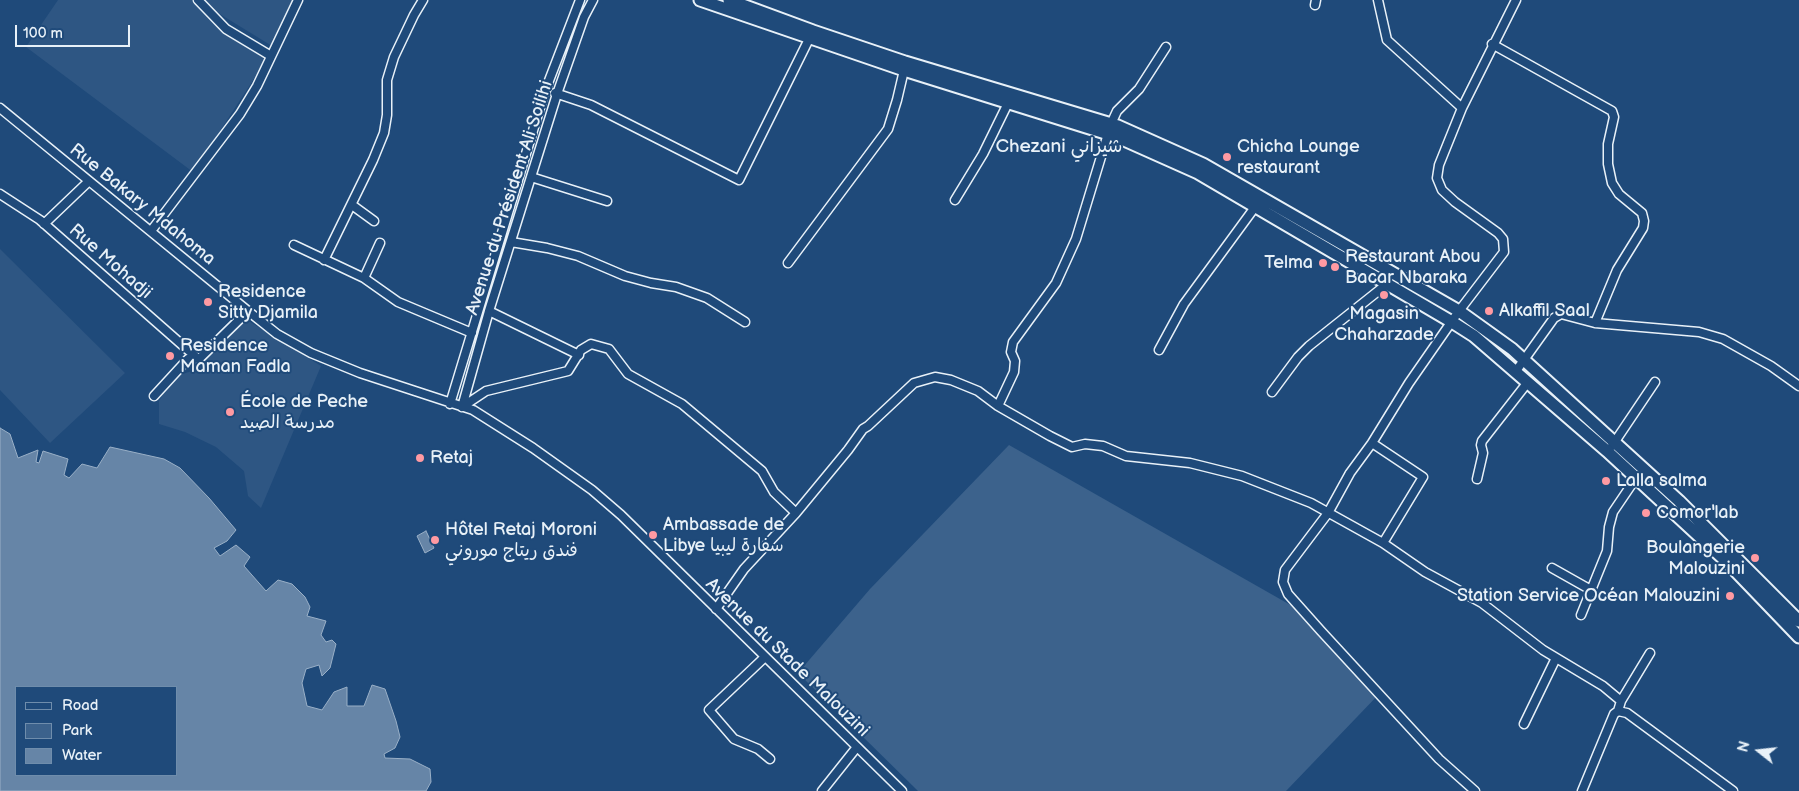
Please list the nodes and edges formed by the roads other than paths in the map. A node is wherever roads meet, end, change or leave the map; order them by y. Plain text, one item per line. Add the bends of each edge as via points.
1 (198, 0) edge
2 (298, 0) edge
3 (423, 0) edge
4 (580, 0) edge
5 (593, 0) edge
6 (700, 0) edge
7 (1378, 0) edge
8 (1516, 0) edge
9 (733, 1) edge
10 (811, 35) junction
11 (1492, 44) junction
12 (1166, 48) dead end
13 (271, 56) junction
14 (904, 66) junction
15 (545, 91) junction
16 (557, 94) junction
17 (1010, 99) junction
18 (0, 108) edge
19 (1462, 108) junction
20 (1110, 129) junction
21 (531, 177) junction
22 (89, 181) junction
23 (0, 194) edge
24 (954, 200) dead end
25 (607, 202) dead end
26 (1258, 202) junction
27 (352, 205) junction
28 (374, 221) dead end
29 (44, 224) junction
30 (151, 231) junction
31 (511, 242) junction
32 (380, 244) dead end
33 (294, 245) dead end
34 (324, 260) junction
35 (788, 263) dead end
36 (364, 278) junction
37 (1387, 284) junction
38 (248, 311) junction
39 (489, 311) junction
40 (1459, 311) junction
41 (745, 322) dead end
42 (1452, 322) junction
43 (1594, 324) junction
44 (472, 332) junction
45 (1159, 350) dead end
46 (579, 354) junction
47 (196, 357) junction
48 (1524, 360) junction
49 (1516, 371) junction
50 (1528, 382) junction
51 (1655, 382) dead end
52 (1799, 386) edge
53 (1272, 392) dead end
54 (154, 396) dead end
55 (457, 406) junction
56 (998, 406) junction
57 (1372, 444) junction
58 (1611, 447) junction
59 (1636, 478) junction
60 (1477, 479) dead end
61 (796, 513) junction
62 (1328, 513) junction
63 (1383, 543) junction
64 (1552, 568) dead end
65 (1591, 590) junction
66 (716, 610) junction
67 (1581, 615) dead end
68 (1799, 621) edge
69 (1799, 636) edge
70 (1650, 653) dead end
71 (765, 658) junction
72 (1556, 658) junction
73 (1621, 701) junction
74 (1618, 711) junction
75 (1524, 724) dead end
76 (857, 746) junction
77 (770, 759) dead end
78 (822, 791) edge
79 (902, 791) edge
80 (1475, 791) edge
81 (1582, 791) edge
82 (1733, 791) edge

1 - 13 street via 226,29
2 - 13 street
3 - 27 street via 394,57 387,80 384,133
4 - 15 street, Avenue du Président Ali Soilihi
5 - 16 street, Avenue du Président Ali Soilihi
6 - 10 main road
7 - 19 street via 1387,40
8 - 11 street
9 - 10 main road
10 - 14 main road
10 - 16 street via 739,180 591,106
11 - 19 street
11 - 43 street via 1612,111 1608,164 1612,183 1619,194 1642,213 1644,221 1643,228 1617,270
12 - 20 street via 1139,89 1117,111
13 - 30 street via 240,114
14 - 17 main road
14 - 35 street via 888,128
15 - 16 street
15 - 44 street, Avenue du Président Ali Soilihi
16 - 21 street, Avenue du Président Ali Soilihi
17 - 20 main road
17 - 24 street via 983,154
18 - 22 street, Rue Bakary Mdahoma
19 - 40 street via 1437,178 1442,190 1455,202 1498,233 1503,239 1504,252
20 - 26 main road via 1203,164
20 - 56 street via 1076,239 1056,283 1013,342 1014,372
21 - 25 street
21 - 31 street, Avenue du Président Ali Soilihi
22 - 29 street
22 - 30 street, Rue Bakary Mdahoma
23 - 29 street, Rue Mohadji
26 - 37 main road
26 - 40 main road
26 - 45 street via 1184,304
27 - 28 street
27 - 34 street
29 - 47 street, Rue Mohadji
30 - 38 street, Rue Bakary Mdahoma
31 - 39 street, Avenue du Président Ali Soilihi
31 - 41 street via 578,256 626,276 676,287 707,298
32 - 36 street
33 - 34 street
34 - 36 street
36 - 44 street via 398,302
37 - 42 main road
37 - 53 street via 1309,346
38 - 47 street via 199,359
38 - 55 street, Rue Bakary Mdahoma via 277,334 311,353
39 - 46 street
39 - 55 street, Avenue du Président Ali Soilihi
40 - 42 street
40 - 48 main road
42 - 49 main road
42 - 57 street via 1409,383
43 - 48 street via 1561,314 1554,318
43 - 52 street via 1699,332 1723,339 1772,366
44 - 55 street, Avenue du Président Ali Soilihi
46 - 55 street via 568,371 486,391
46 - 61 street via 591,344 609,349 628,374 682,404 762,470 774,492
47 - 54 street via 188,360
48 - 49 street
48 - 58 main road
49 - 50 main road
50 - 58 main road
50 - 60 street via 1482,440 1484,453
51 - 58 street
55 - 66 street, Avenue du Stade Malouzini via 473,410 498,424 592,490
56 - 61 street via 978,391 951,380 935,377 914,384 857,436
56 - 62 street via 1072,446 1103,446 1126,456 1190,463 1242,476 1311,502
57 - 62 street via 1350,473
57 - 63 street via 1424,477
58 - 59 main road
58 - 68 main road via 1678,501
59 - 65 street via 1613,512 1608,551
59 - 69 main road via 1726,561
61 - 66 street via 744,569
62 - 63 street
62 - 80 street via 1285,570 1283,582 1288,594 1438,759
63 - 72 street via 1425,572 1482,603
64 - 65 street
65 - 67 street
66 - 71 street, Avenue du Stade Malouzini
70 - 73 street
71 - 76 street, Avenue du Stade Malouzini
71 - 77 street via 709,710 734,739 758,749
72 - 73 street via 1603,686
72 - 75 street
73 - 74 street
74 - 81 street
74 - 82 street via 1627,713
76 - 78 street
76 - 79 street, Avenue du Stade Malouzini

